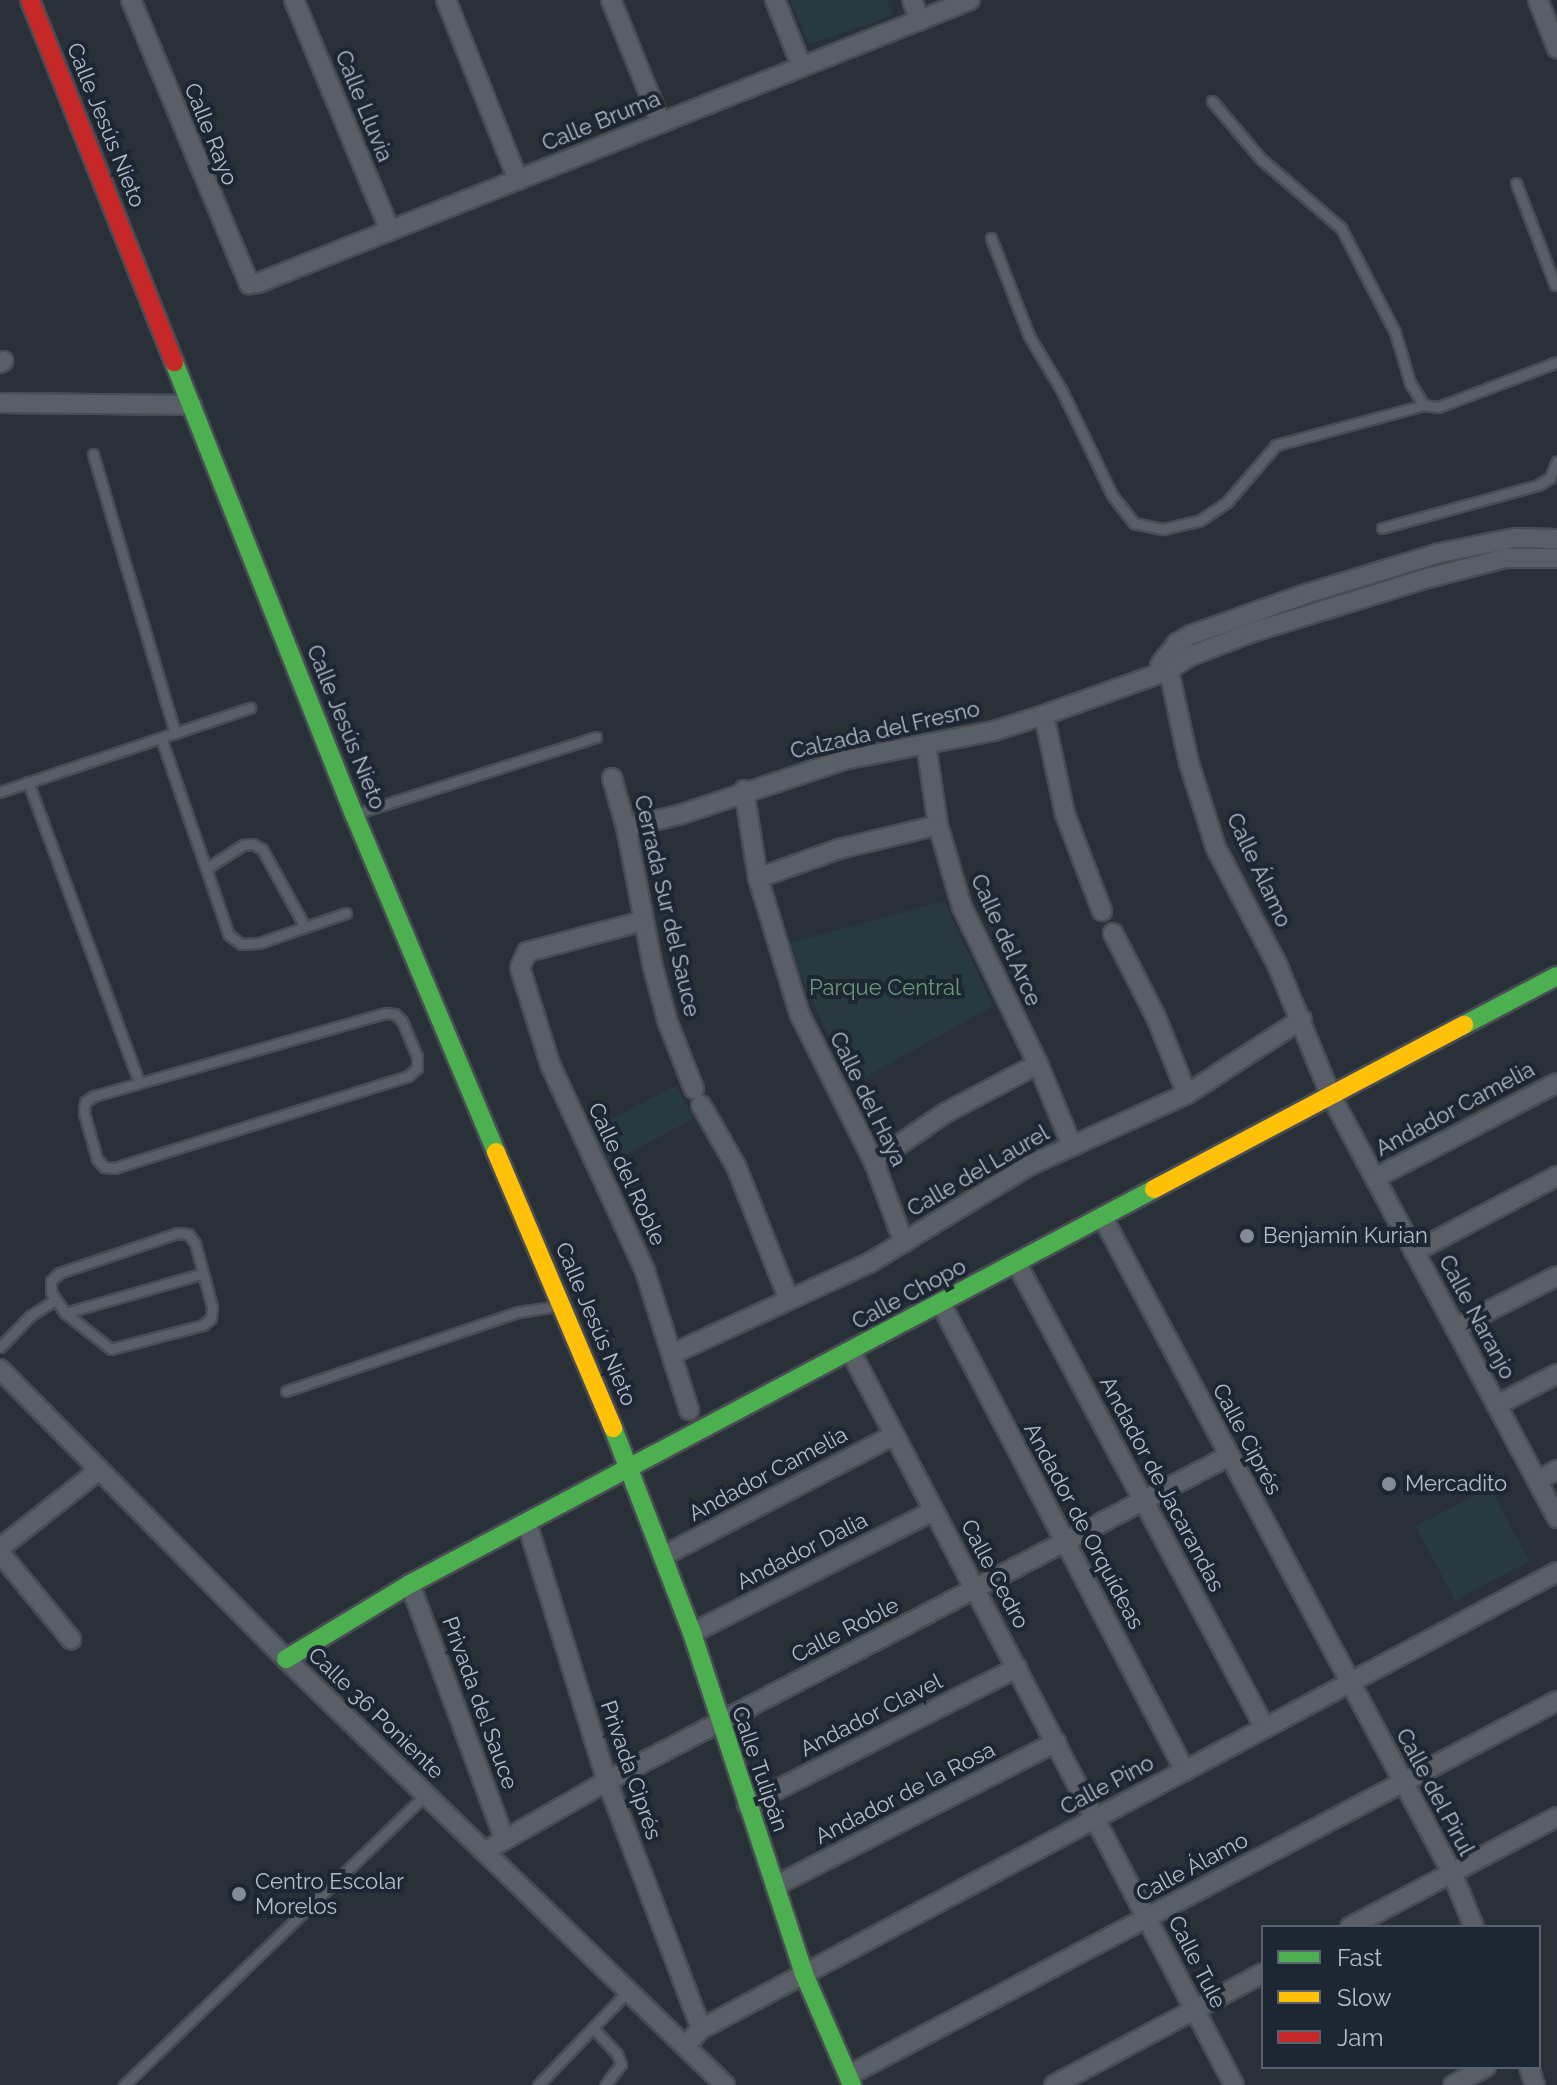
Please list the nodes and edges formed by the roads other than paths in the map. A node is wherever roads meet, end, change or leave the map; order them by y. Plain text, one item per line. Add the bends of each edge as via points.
1 (30, 0) edge
2 (131, 0) edge
3 (294, 0) edge
4 (446, 0) edge
5 (611, 0) edge
6 (775, 0) edge
7 (912, 0) edge
8 (970, 0) edge
9 (1538, 0) edge
10 (920, 20) junction
11 (1553, 29) edge
12 (1557, 48) edge
13 (802, 67) junction
14 (1212, 101) dead end
15 (661, 123) junction
16 (518, 180) junction
17 (1516, 183) dead end
18 (390, 231) junction
19 (991, 238) dead end
20 (1552, 260) edge
21 (249, 284) joint
22 (1555, 285) dead end
23 (1557, 362) edge
24 (0, 403) edge
25 (192, 405) junction
26 (1424, 405) junction
27 (93, 454) dead end
28 (1557, 461) edge
29 (1382, 528) dead end
30 (1554, 549) edge
31 (1163, 667) junction
32 (250, 708) dead end
33 (1044, 715) junction
34 (175, 733) junction
35 (596, 737) dead end
36 (161, 738) junction
37 (926, 744) junction
38 (612, 778) dead end
39 (28, 782) junction
40 (744, 790) junction
41 (0, 792) edge
42 (354, 814) junction
43 (938, 825) junction
44 (626, 827) junction
45 (207, 868) junction
46 (758, 878) junction
47 (1102, 911) dead end
48 (346, 913) dead end
49 (643, 921) junction
50 (305, 927) junction
51 (1113, 933) dead end
52 (1557, 976) edge
53 (1302, 1019) junction
54 (1038, 1064) junction
55 (139, 1082) junction
56 (1557, 1083) edge
57 (1187, 1094) junction
58 (1331, 1096) junction
59 (1072, 1146) junction
60 (874, 1162) junction
61 (1557, 1176) edge
62 (1375, 1178) junction
63 (1103, 1218) junction
64 (904, 1243) junction
65 (1414, 1252) junction
66 (1017, 1264) junction
67 (201, 1274) junction
68 (1557, 1276) edge
69 (55, 1300) junction
70 (789, 1300) junction
71 (941, 1304) junction
72 (562, 1305) junction
73 (65, 1313) junction
74 (1455, 1328) junction
75 (0, 1347) edge
76 (851, 1352) junction
77 (672, 1354) junction
78 (0, 1369) edge
79 (1557, 1374) edge
80 (286, 1391) dead end
81 (1497, 1405) junction
82 (689, 1410) dead end
83 (894, 1435) junction
84 (1229, 1456) junction
85 (629, 1467) junction
86 (1557, 1470) edge
87 (98, 1471) junction
88 (1537, 1481) junction
89 (1144, 1501) junction
90 (934, 1511) junction
91 (1557, 1518) edge
92 (527, 1523) junction
93 (1066, 1543) junction
94 (0, 1550) edge
95 (663, 1556) junction
96 (1557, 1572) edge
97 (410, 1584) junction
98 (976, 1590) junction
99 (692, 1633) junction
100 (71, 1639) dead end
101 (286, 1659) junction
102 (1017, 1668) junction
103 (1349, 1683) junction
104 (1557, 1701) edge
105 (719, 1722) junction
106 (1265, 1728) junction
107 (1056, 1742) junction
108 (1185, 1771) junction
109 (607, 1781) junction
110 (1403, 1782) junction
111 (426, 1794) junction
112 (747, 1805) junction
113 (1557, 1817) edge
114 (1096, 1818) junction
115 (504, 1838) junction
116 (485, 1851) junction
117 (1452, 1873) junction
118 (775, 1886) junction
119 (1148, 1917) junction
120 (1354, 1925) edge
121 (1473, 1925) edge
122 (804, 1974) junction
123 (1261, 1974) edge
124 (629, 1990) junction
125 (1195, 2009) junction
126 (593, 2028) junction
127 (701, 2029) junction
128 (685, 2046) junction
129 (1482, 2069) edge
130 (851, 2080) edge
131 (124, 2085) edge
132 (538, 2085) edge
133 (605, 2085) edge
134 (725, 2085) edge
135 (1054, 2085) edge
136 (1234, 2085) edge
137 (1453, 2085) edge

1 - 25 street, Calle Jesús Nieto
2 - 21 street, Calle Rayo
3 - 18 street, Calle Lluvia
4 - 16 street
5 - 15 street
6 - 13 street
7 - 10 street
8 - 10 street, Calle Bruma
9 - 11 street
10 - 13 street, Calle Bruma
11 - 12 street
13 - 15 street, Calle Bruma
14 - 26 lane via 1261,159 1341,228 1395,332 1410,383
15 - 16 street, Calle Bruma
16 - 18 street, Calle Bruma
17 - 20 lane
18 - 21 street, Calle Bruma
19 - 26 lane via 1029,336 1112,495 1134,523 1163,529 1199,521 1227,502 1276,445
20 - 22 lane
23 - 26 lane via 1438,407
24 - 25 street
25 - 42 street, Calle Jesús Nieto
27 - 34 lane
28 - 29 lane via 1550,478 1538,485
30 - 31 street, Calzada del Fresno via 1424,579 1253,632
31 - 33 street, Calzada del Fresno
31 - 53 street, Calle Álamo via 1216,848
32 - 34 lane
33 - 37 street, Calzada del Fresno
33 - 47 street via 1065,814
34 - 36 lane
35 - 42 lane
36 - 39 lane
36 - 45 lane
37 - 40 street, Calzada del Fresno via 843,760
37 - 43 street, Calle del Arce
38 - 44 street, Cerrada Sur del Sauce
39 - 41 lane
39 - 55 lane
40 - 44 street, Calzada del Fresno via 679,815
40 - 46 street, Calle del Haya
42 - 72 street, Calle Jesús Nieto
43 - 46 street via 839,849
43 - 54 street, Calle del Arce via 962,907
44 - 49 street, Cerrada Sur del Sauce
45 - 50 lane via 243,845 262,849
45 - 50 lane via 229,935 241,944
46 - 60 street, Calle del Haya via 800,1015
48 - 50 lane
49 - 70 street, Cerrada Sur del Sauce via 668,1023 698,1097 736,1166
49 - 77 street, Calle del Roble via 527,952 520,968 550,1064 645,1271
51 - 57 street
52 - 58 street, Calle Chopo
53 - 57 street, Calle del Laurel
53 - 58 street, Calle Álamo
54 - 59 street, Calle del Arce
54 - 60 street via 945,1113
55 - 55 lane via 85,1102 97,1159 104,1167 115,1168 408,1076 417,1068 417,1057 402,1021 385,1013
56 - 62 street, Andador Camelia
57 - 59 street, Calle del Laurel
58 - 62 street, Calle Naranjo
58 - 63 street, Calle Chopo
59 - 64 street, Calle del Laurel via 982,1192
60 - 64 street, Calle del Haya
61 - 65 street
62 - 65 street, Calle Naranjo
63 - 66 street, Calle Chopo
63 - 84 street, Calle Ciprés
64 - 70 street, Calle del Laurel
65 - 74 street, Calle Naranjo
66 - 71 street, Calle Chopo
66 - 89 street, Andador de Jacarandas
67 - 69 lane via 195,1243 188,1234 177,1233 59,1273 51,1281
67 - 73 lane
67 - 73 lane via 212,1307 211,1318 203,1325 111,1349
68 - 74 street
69 - 73 lane
69 - 75 lane via 30,1316
70 - 77 street, Calle del Laurel
71 - 76 street, Calle Chopo
71 - 93 street, Andador de Orquídeas
72 - 80 lane via 518,1312
72 - 85 street, Calle Jesús Nieto
74 - 81 street, Calle Naranjo
76 - 83 street, Calle Cedro
76 - 85 street, Calle Chopo
77 - 82 street, Calle del Roble
78 - 87 street, Calle 36 Poniente
79 - 81 street
81 - 88 street, Calle Naranjo
83 - 90 street, Calle Cedro
83 - 95 street, Andador Camelia
84 - 89 street, Calle Roble
84 - 103 street, Calle Ciprés
85 - 92 street, Calle Chopo
85 - 95 street, Calle Tulipán
86 - 88 street
87 - 94 street
87 - 101 street, Calle 36 Poniente
88 - 91 street, Calle Naranjo
89 - 93 street, Calle Roble
89 - 106 street, Andador de Jacarandas
90 - 98 street, Calle Cedro
90 - 99 street, Andador Dalia
92 - 97 street, Calle Chopo
92 - 109 street, Privada Ciprés
93 - 98 street, Calle Roble
93 - 108 street, Andador de Orquídeas
94 - 100 street
95 - 99 street, Calle Tulipán
96 - 103 street, Calle Pino
97 - 101 street, Calle Chopo
97 - 115 street, Privada del Sauce
98 - 102 street, Calle Cedro
98 - 105 street, Calle Roble
99 - 105 street, Calle Tulipán
101 - 111 street, Calle 36 Poniente
102 - 107 street, Calle Cedro
102 - 112 street, Andador Clavel
103 - 106 street, Calle Pino
103 - 110 street, Calle del Pirul
104 - 110 street, Calle Álamo
105 - 109 street, Calle Roble
105 - 112 street, Calle Tulipán
106 - 108 street, Calle Pino
107 - 114 street, Calle Cedro
107 - 118 street, Andador de la Rosa
108 - 114 street, Calle Pino
109 - 115 street, Calle Roble
109 - 127 street, Privada Ciprés
110 - 117 street, Calle del Pirul
110 - 119 street, Calle Álamo
111 - 116 street, Calle 36 Poniente
111 - 131 lane
112 - 118 street, Calle Tulipán
113 - 117 street
114 - 119 street, Calle Tule
114 - 122 street, Calle Pino
115 - 116 street, Calle Roble
116 - 124 street, Calle 36 Poniente
117 - 120 street
117 - 121 street, Calle del Pirul
118 - 122 street, Calle Tulipán
119 - 125 street, Calle Tule
119 - 130 street, Calle Álamo
122 - 127 street, Calle Pino
122 - 130 street, Calle Tulipán
123 - 125 street
124 - 126 lane
124 - 128 street, Calle 36 Poniente
125 - 135 street
125 - 136 street, Calle Tule
126 - 132 lane
126 - 133 lane via 621,2064
127 - 128 street, Calle Pino
128 - 134 street, Calle 36 Poniente
129 - 137 street

